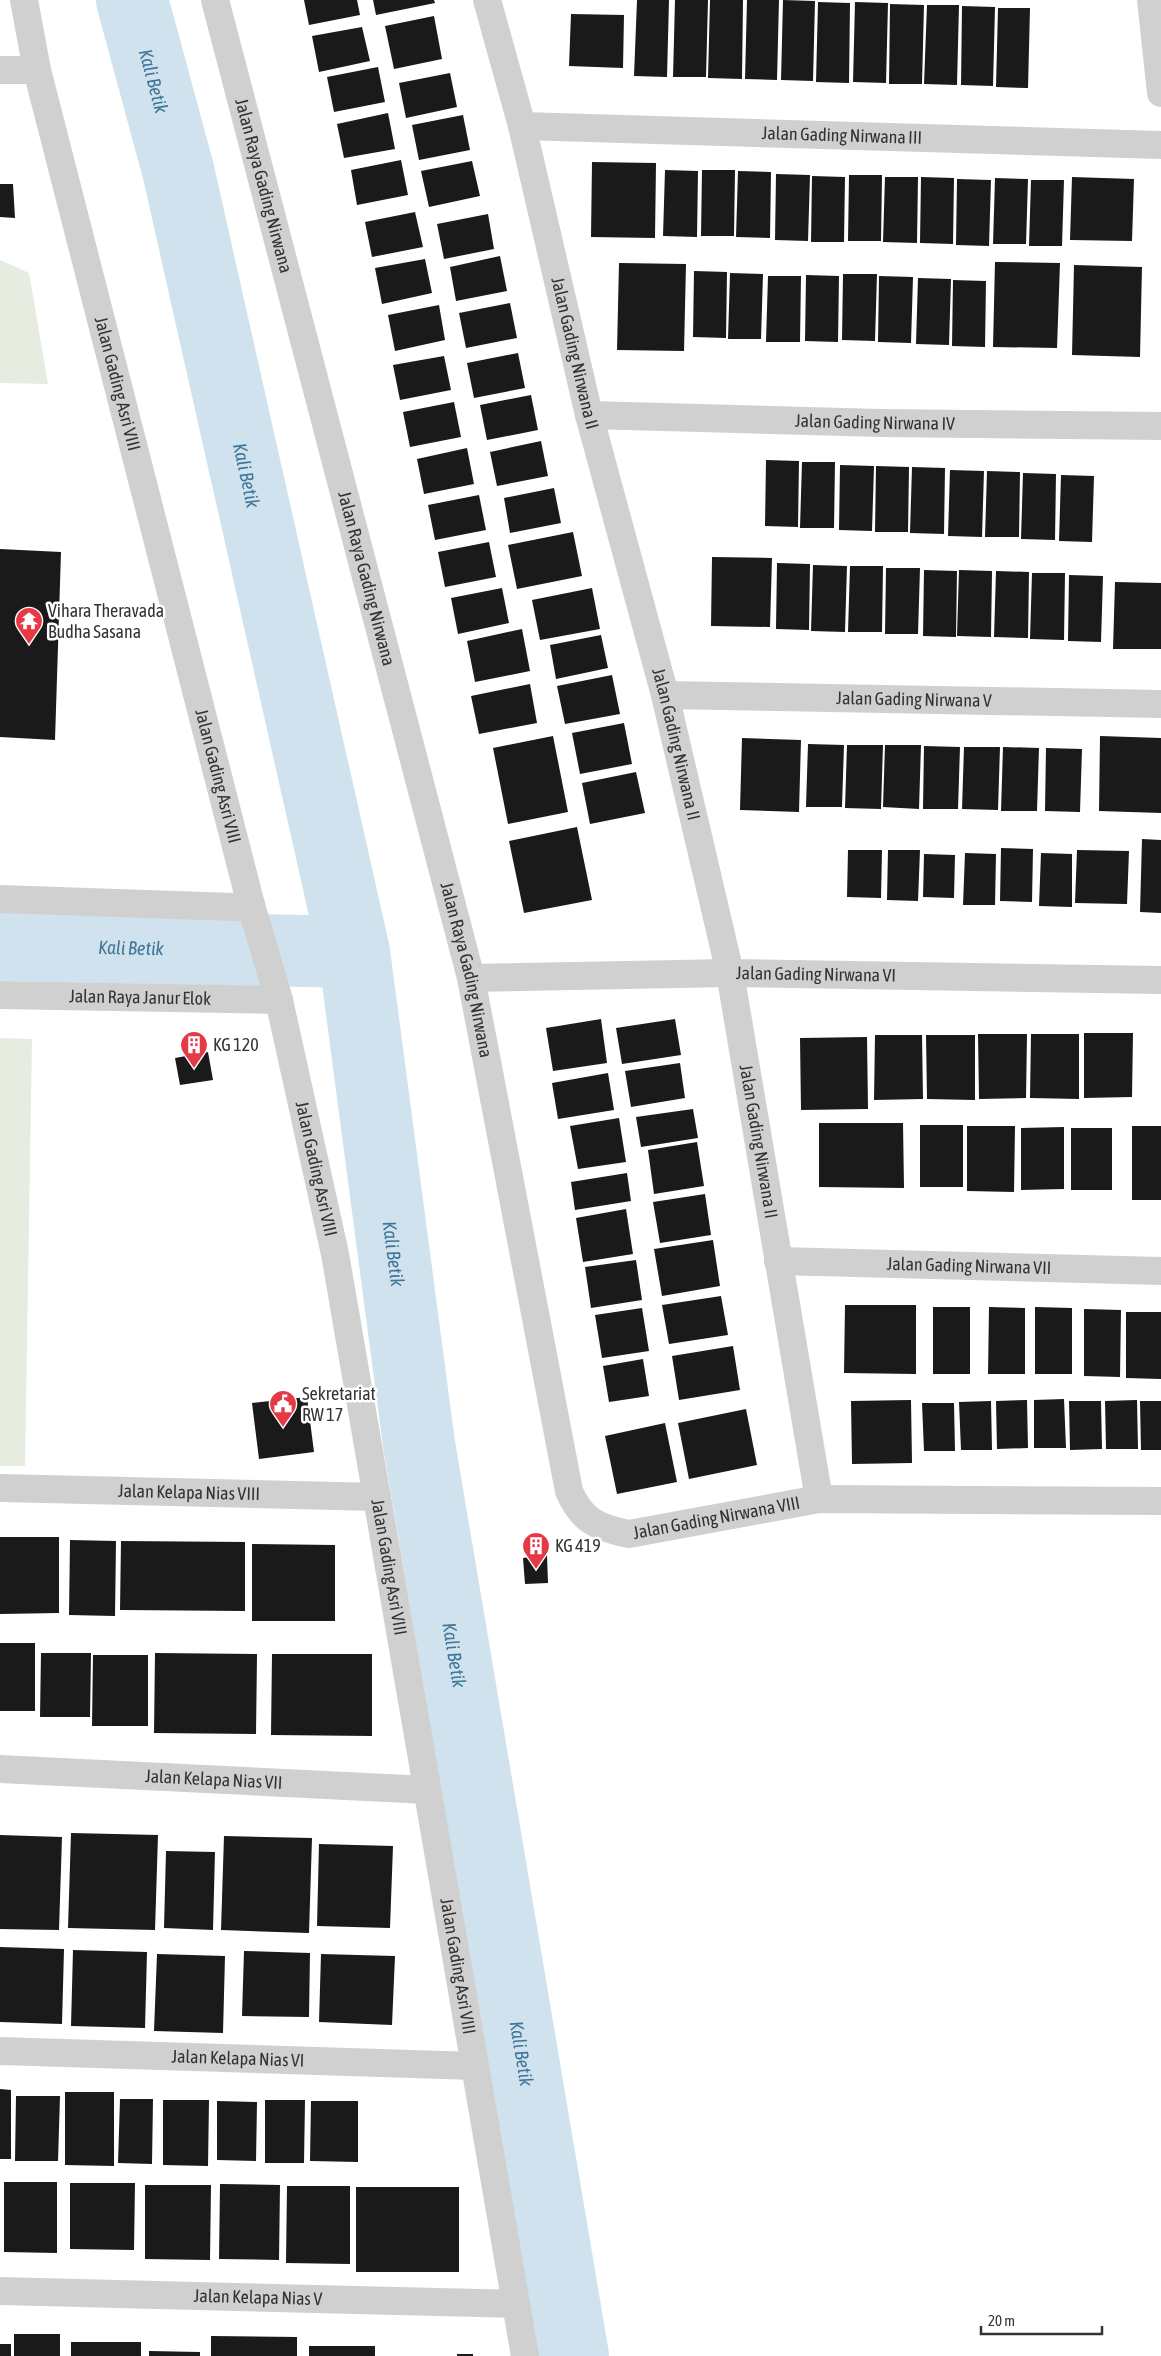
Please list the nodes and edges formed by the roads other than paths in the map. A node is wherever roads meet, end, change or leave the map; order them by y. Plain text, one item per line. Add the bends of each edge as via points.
1 (24, 0) edge
2 (215, 0) edge
3 (486, 0) edge
4 (1151, 0) edge
5 (0, 70) edge
6 (37, 70) junction
7 (1161, 93) edge
8 (522, 126) junction
9 (1161, 145) edge
10 (589, 415) junction
11 (1161, 426) edge
12 (665, 695) junction
13 (1161, 704) edge
14 (0, 899) edge
15 (252, 908) junction
16 (730, 973) junction
17 (471, 978) junction
18 (1161, 980) edge
19 (0, 995) edge
20 (278, 996) junction
21 (505, 1159) joint
22 (778, 1261) junction
23 (1161, 1272) edge
24 (0, 1488) edge
25 (377, 1497) junction
26 (819, 1499) junction
27 (1161, 1502) edge
28 (0, 1769) edge
29 (427, 1790) junction
30 (0, 2051) edge
31 (475, 2066) junction
32 (0, 2291) edge
33 (516, 2304) junction
34 (525, 2356) edge

1 - 6 street, Jalan Gading Asri VIII
2 - 17 street, Jalan Raya Gading Nirwana
3 - 8 street, Jalan Gading Nirwana II
4 - 7 street
5 - 6 street
6 - 15 street, Jalan Gading Asri VIII
8 - 9 street, Jalan Gading Nirwana III
8 - 10 street, Jalan Gading Nirwana II
10 - 11 street, Jalan Gading Nirwana IV
10 - 12 street, Jalan Gading Nirwana II
12 - 13 street, Jalan Gading Nirwana V
12 - 16 street, Jalan Gading Nirwana II
14 - 15 street
15 - 20 street, Jalan Gading Asri VIII
16 - 17 street, Jalan Gading Nirwana VI
16 - 18 street, Jalan Gading Nirwana VI
16 - 22 street, Jalan Gading Nirwana II
17 - 21 street, Jalan Raya Gading Nirwana
19 - 20 street, Jalan Raya Janur Elok
20 - 25 street, Jalan Gading Asri VIII via 335,1254
21 - 26 street, Jalan Gading Nirwana VIII via 568,1491 575,1507 606,1530 629,1534
22 - 23 street, Jalan Gading Nirwana VII
22 - 26 street, Jalan Gading Nirwana II
24 - 25 street, Jalan Kelapa Nias VIII
25 - 29 street, Jalan Gading Asri VIII
26 - 27 street, Jalan Gading Nirwana VIII
28 - 29 street, Jalan Kelapa Nias VII
29 - 31 street, Jalan Gading Asri VIII
30 - 31 street, Jalan Kelapa Nias VI
31 - 33 street, Jalan Gading Asri VIII
32 - 33 street, Jalan Kelapa Nias V
33 - 34 street, Jalan Gading Asri VIII

